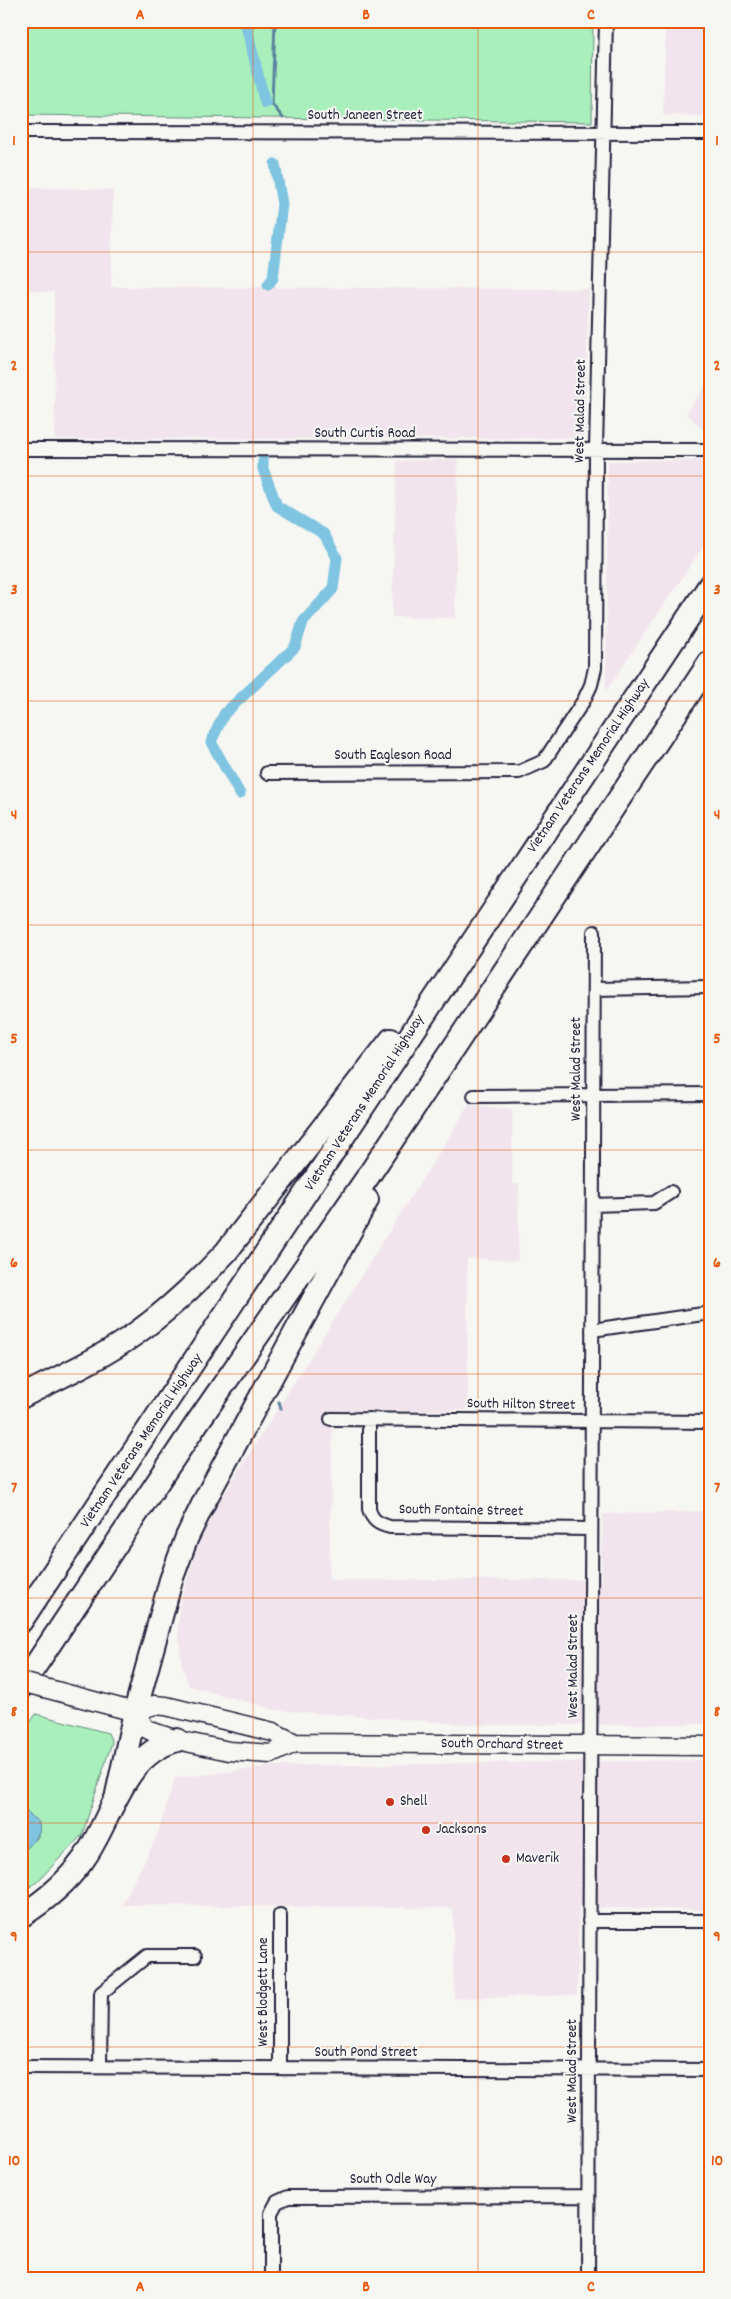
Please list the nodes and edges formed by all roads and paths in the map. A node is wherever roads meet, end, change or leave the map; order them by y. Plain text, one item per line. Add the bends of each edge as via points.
1 (606, 21) edge
2 (21, 132) edge
3 (604, 132) junction
4 (710, 132) edge
5 (21, 449) edge
6 (596, 449) junction
7 (710, 450) edge
8 (710, 585) edge
9 (710, 662) edge
10 (519, 772) joint
11 (267, 773) dead end
12 (491, 911) junction
13 (594, 932) dead end
14 (710, 987) edge
15 (594, 989) junction
16 (432, 1078) junction
17 (593, 1094) junction
18 (710, 1094) edge
19 (474, 1096) dead end
20 (671, 1192) dead end
21 (593, 1205) junction
22 (710, 1313) edge
23 (592, 1330) junction
24 (21, 1397) edge
25 (331, 1419) dead end
26 (369, 1419) junction
27 (592, 1422) junction
28 (710, 1422) edge
29 (591, 1530) junction
30 (21, 1621) edge
31 (21, 1682) edge
32 (21, 1687) edge
33 (135, 1712) junction
34 (177, 1740) junction
35 (295, 1743) junction
36 (590, 1746) junction
37 (710, 1746) edge
38 (117, 1794) junction
39 (280, 1915) dead end
40 (21, 1916) edge
41 (590, 1920) junction
42 (710, 1921) edge
43 (195, 1956) dead end
44 (21, 2067) edge
45 (100, 2067) junction
46 (280, 2068) junction
47 (589, 2070) junction
48 (710, 2070) edge
49 (588, 2196) junction
50 (271, 2278) edge
51 (588, 2278) edge

1 - 3 street, West Malad Street
2 - 3 street, South Janeen Street
3 - 4 street, South Janeen Street
3 - 6 street, West Malad Street
5 - 6 street, South Curtis Road
6 - 7 street, South Curtis Road
6 - 10 street, West Malad Street via 595,668 591,685 544,761
8 - 12 highway, Vietnam Veterans Memorial Highway
9 - 16 highway
10 - 11 street, South Eagleson Road
12 - 24 highway via 226,1252 197,1283 134,1335
12 - 30 highway, Vietnam Veterans Memorial Highway
13 - 15 street, West Malad Street
14 - 15 street
15 - 17 street, West Malad Street
16 - 32 highway
16 - 33 highway via 187,1537 171,1580
17 - 18 street
17 - 19 street
17 - 21 street, West Malad Street
20 - 21 street via 654,1203
21 - 23 street, West Malad Street
22 - 23 street
23 - 27 street, West Malad Street
25 - 26 street, South Hilton Street
26 - 27 street, South Hilton Street
26 - 29 street, South Fontaine Street via 369,1509 371,1516 383,1525
27 - 28 street, South Hilton Street
27 - 29 street, West Malad Street
29 - 36 street, West Malad Street
31 - 33 main road, bridge
33 - 34 main road, South Orchard Street via 146,1728
33 - 35 main road, South Orchard Street via 154,1705 166,1706 273,1732
33 - 38 highway
34 - 35 main road, South Orchard Street via 229,1751 271,1754
34 - 38 highway via 150,1752 136,1765
35 - 36 main road, South Orchard Street
36 - 37 main road, South Orchard Street
36 - 41 street, West Malad Street
38 - 40 highway via 98,1837 70,1878
39 - 46 street, West Blodgett Lane
41 - 42 street
41 - 47 street, West Malad Street
43 - 45 street via 147,1956 100,1994
44 - 45 street, South Pond Street
45 - 46 street, South Pond Street
46 - 47 street, South Pond Street
47 - 48 street, South Pond Street
47 - 49 street, West Malad Street
49 - 50 street, South Odle Way via 288,2197 277,2202 271,2213
49 - 51 street, West Malad Street

